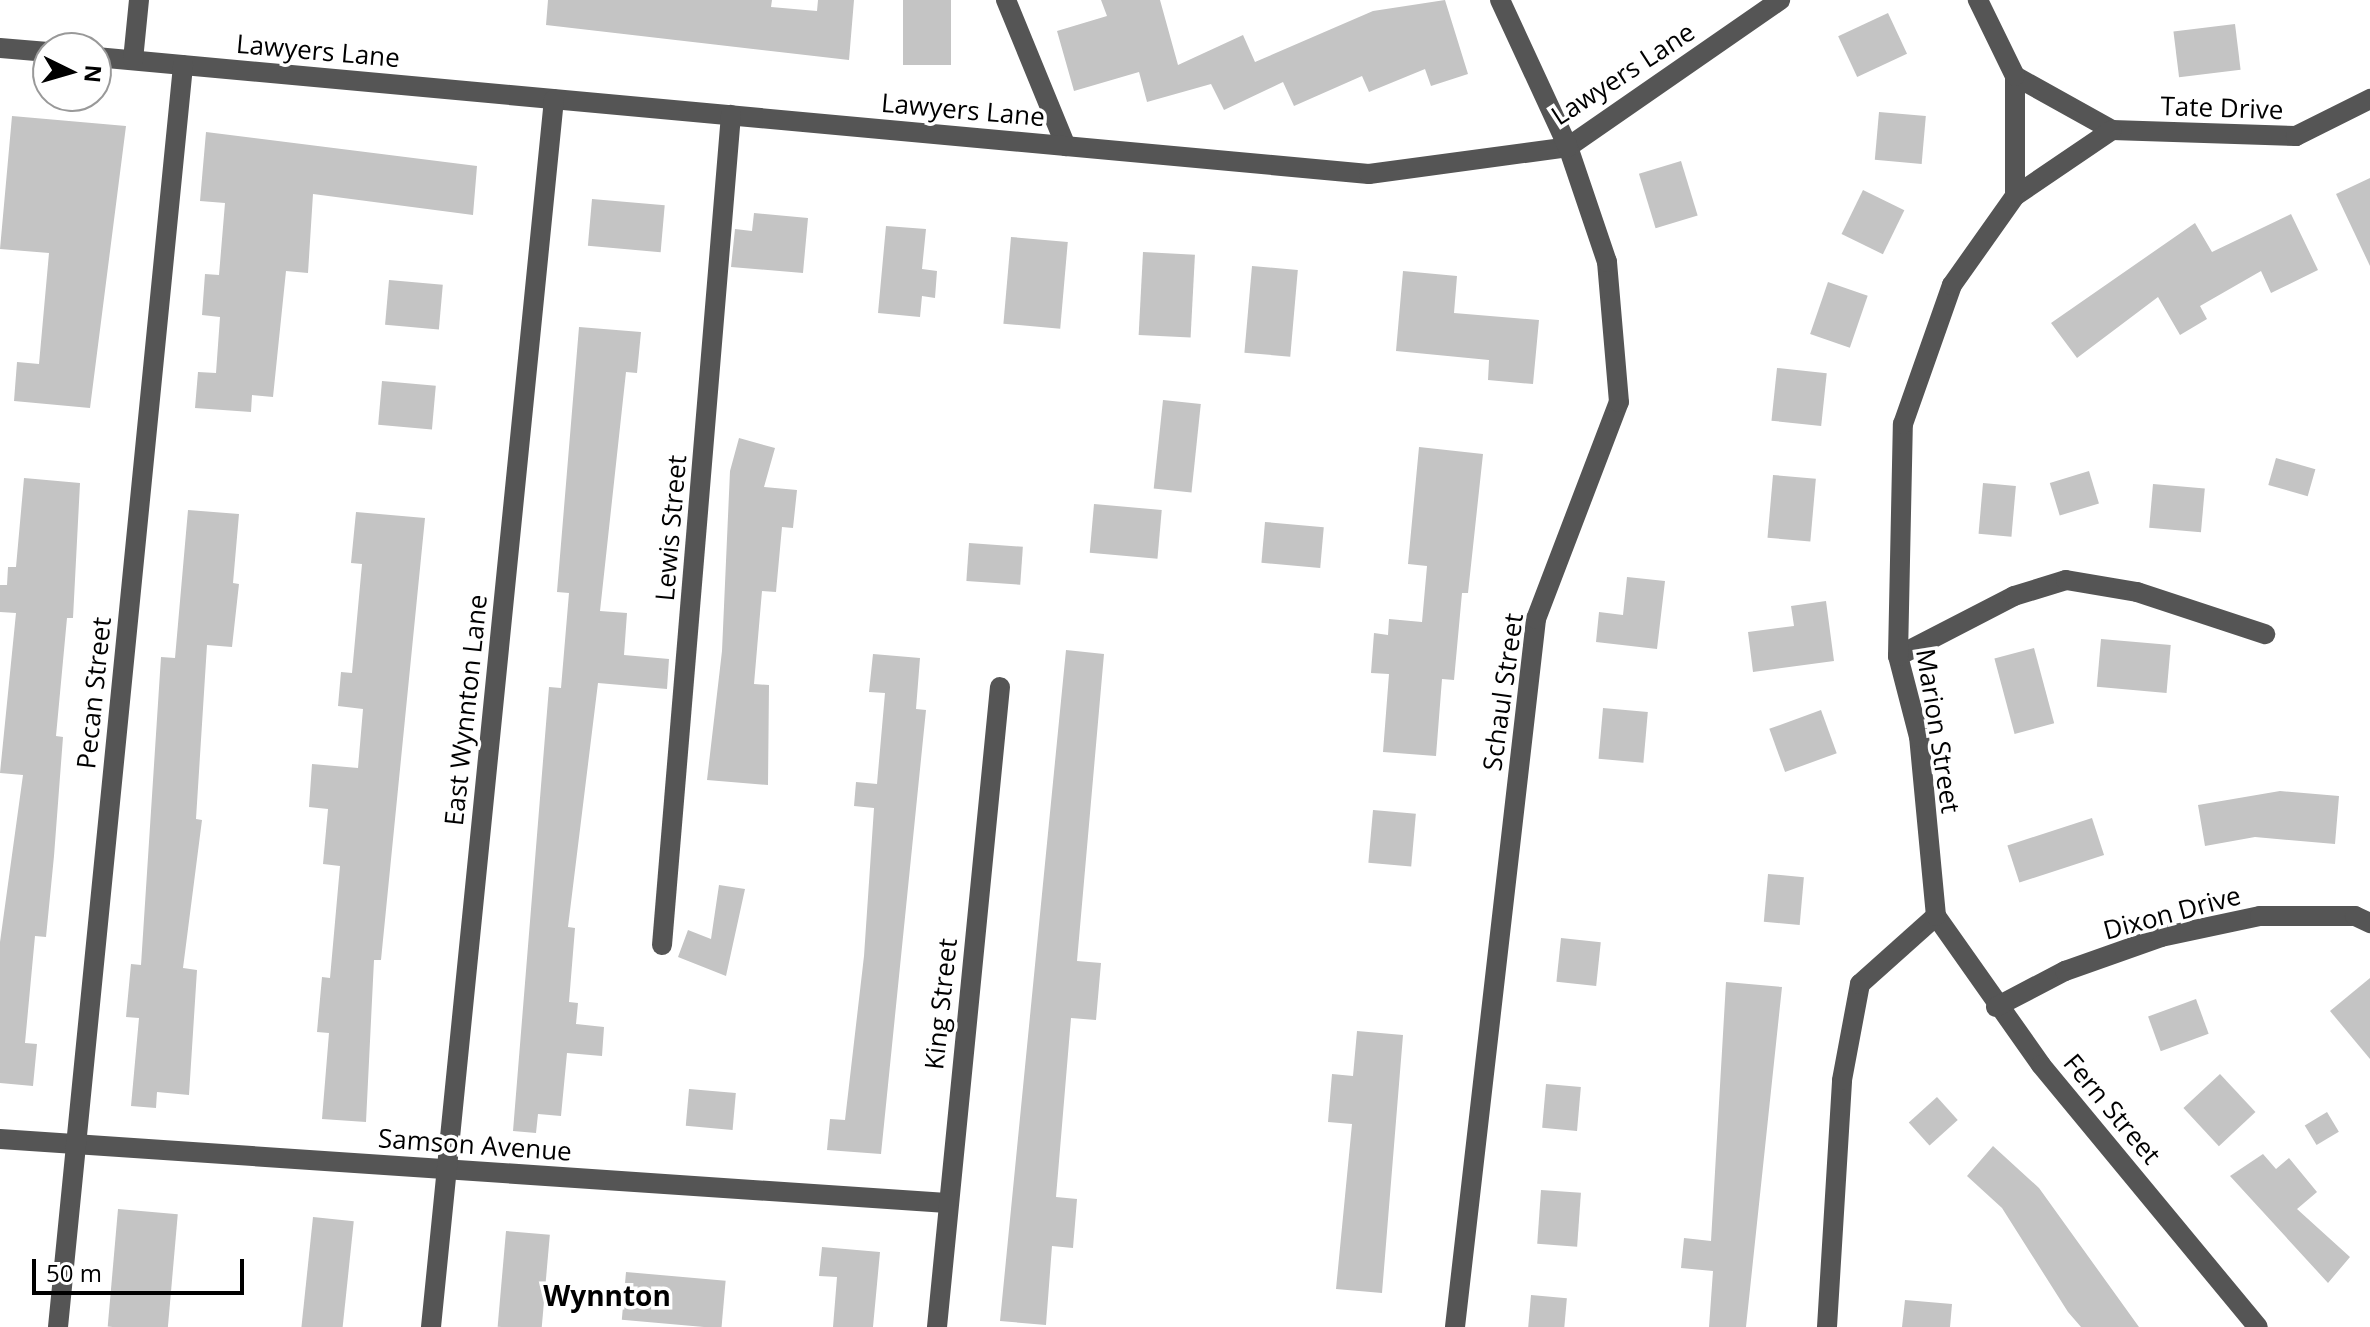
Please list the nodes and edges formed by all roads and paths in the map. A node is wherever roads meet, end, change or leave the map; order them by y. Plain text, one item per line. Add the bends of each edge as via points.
1 (139, 0) edge
2 (1006, 0) edge
3 (1500, 0) edge
4 (1780, 0) edge
5 (1978, 0) edge
6 (0, 48) edge
7 (32, 51) edge
8 (112, 58) edge
9 (133, 60) junction
10 (183, 65) junction
11 (2015, 76) junction
12 (554, 99) junction
13 (2370, 99) edge
14 (731, 115) junction
15 (2112, 130) junction
16 (1066, 146) junction
17 (1568, 147) junction
18 (2015, 196) junction
19 (2265, 634) dead end
20 (1898, 656) junction
21 (1000, 687) dead end
22 (1936, 916) junction
23 (2370, 923) edge
24 (662, 945) dead end
25 (1996, 1007) junction
26 (0, 1139) edge
27 (76, 1144) junction
28 (446, 1168) junction
29 (947, 1203) junction
30 (58, 1327) edge
31 (431, 1327) edge
32 (937, 1327) edge
33 (1455, 1327) edge
34 (1827, 1327) edge
35 (2258, 1327) edge

1 - 9 street
2 - 16 street
3 - 17 street, Schaul Street
4 - 17 street, Lawyers Lane
5 - 11 street
6 - 7 street
8 - 9 street, Lawyers Lane
9 - 10 street, Lawyers Lane
10 - 12 street, Lawyers Lane
10 - 27 street, Pecan Street
11 - 15 street, Tate Drive
11 - 18 street
12 - 14 street, Lawyers Lane
12 - 28 street, East Wynnton Lane
13 - 15 street, Tate Drive via 2296,136
14 - 16 street, Lawyers Lane
14 - 24 street, Lewis Street
15 - 18 street
16 - 17 street, Lawyers Lane via 1369,174
17 - 33 street, Schaul Street via 1607,262 1619,402 1536,619
18 - 20 street, Marion Street via 1952,285 1903,424
19 - 20 street via 2137,592 2066,580 2014,596
20 - 22 street, Marion Street via 1919,737
21 - 29 street, King Street
22 - 25 street, Fern Street
22 - 34 street via 1860,984 1842,1080
23 - 25 street, Dixon Drive via 2355,916 2260,916 2161,937 2065,971
25 - 35 street, Fern Street
26 - 27 street, Samson Avenue
27 - 28 street, Samson Avenue
27 - 30 street, Pecan Street
28 - 29 street, Samson Avenue
28 - 31 street, East Wynnton Lane
29 - 32 street, King Street

